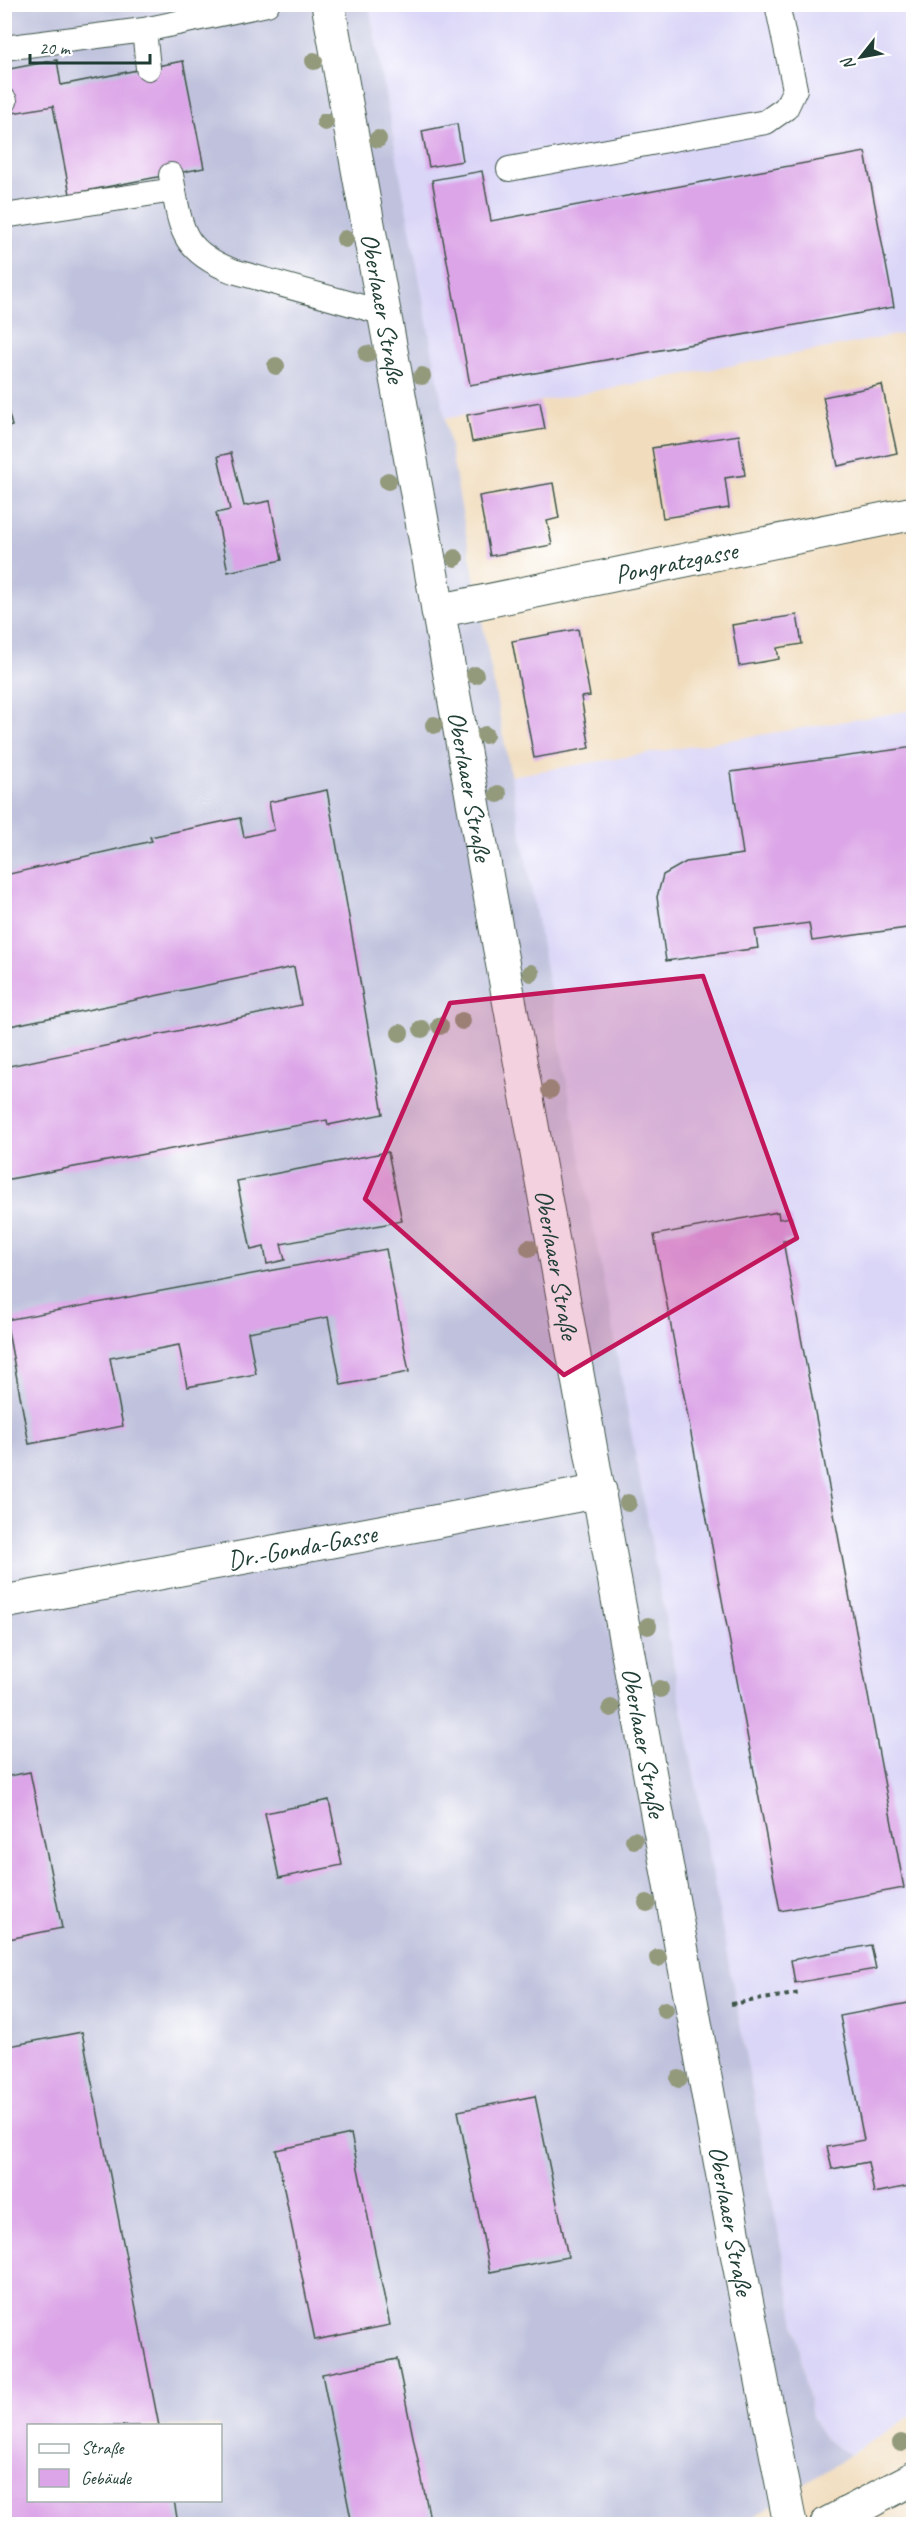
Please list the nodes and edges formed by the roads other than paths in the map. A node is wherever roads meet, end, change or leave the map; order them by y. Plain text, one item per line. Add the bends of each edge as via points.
1 (267, 4) edge
2 (328, 4) edge
3 (777, 4) edge
4 (144, 30) junction
5 (4, 48) edge
6 (148, 68) dead end
7 (509, 169) dead end
8 (4, 216) edge
9 (384, 313) junction
10 (914, 513) edge
11 (438, 611) junction
12 (600, 1491) junction
13 (4, 1602) edge
14 (914, 2478) edge
15 (790, 2524) edge
16 (827, 2524) edge

1 - 4 lane
2 - 9 main road, Oberlaaer Straße
3 - 7 lane via 795,89 786,108 766,122
4 - 5 lane
4 - 6 lane
8 - 9 lane via 172,183 183,234 193,249 210,262
9 - 11 main road, Oberlaaer Straße
10 - 11 main road, Pongratzgasse
11 - 12 main road, Oberlaaer Straße
12 - 13 main road, Dr.-Gonda-Gasse
12 - 15 main road, Oberlaaer Straße via 734,2237
14 - 16 main road

